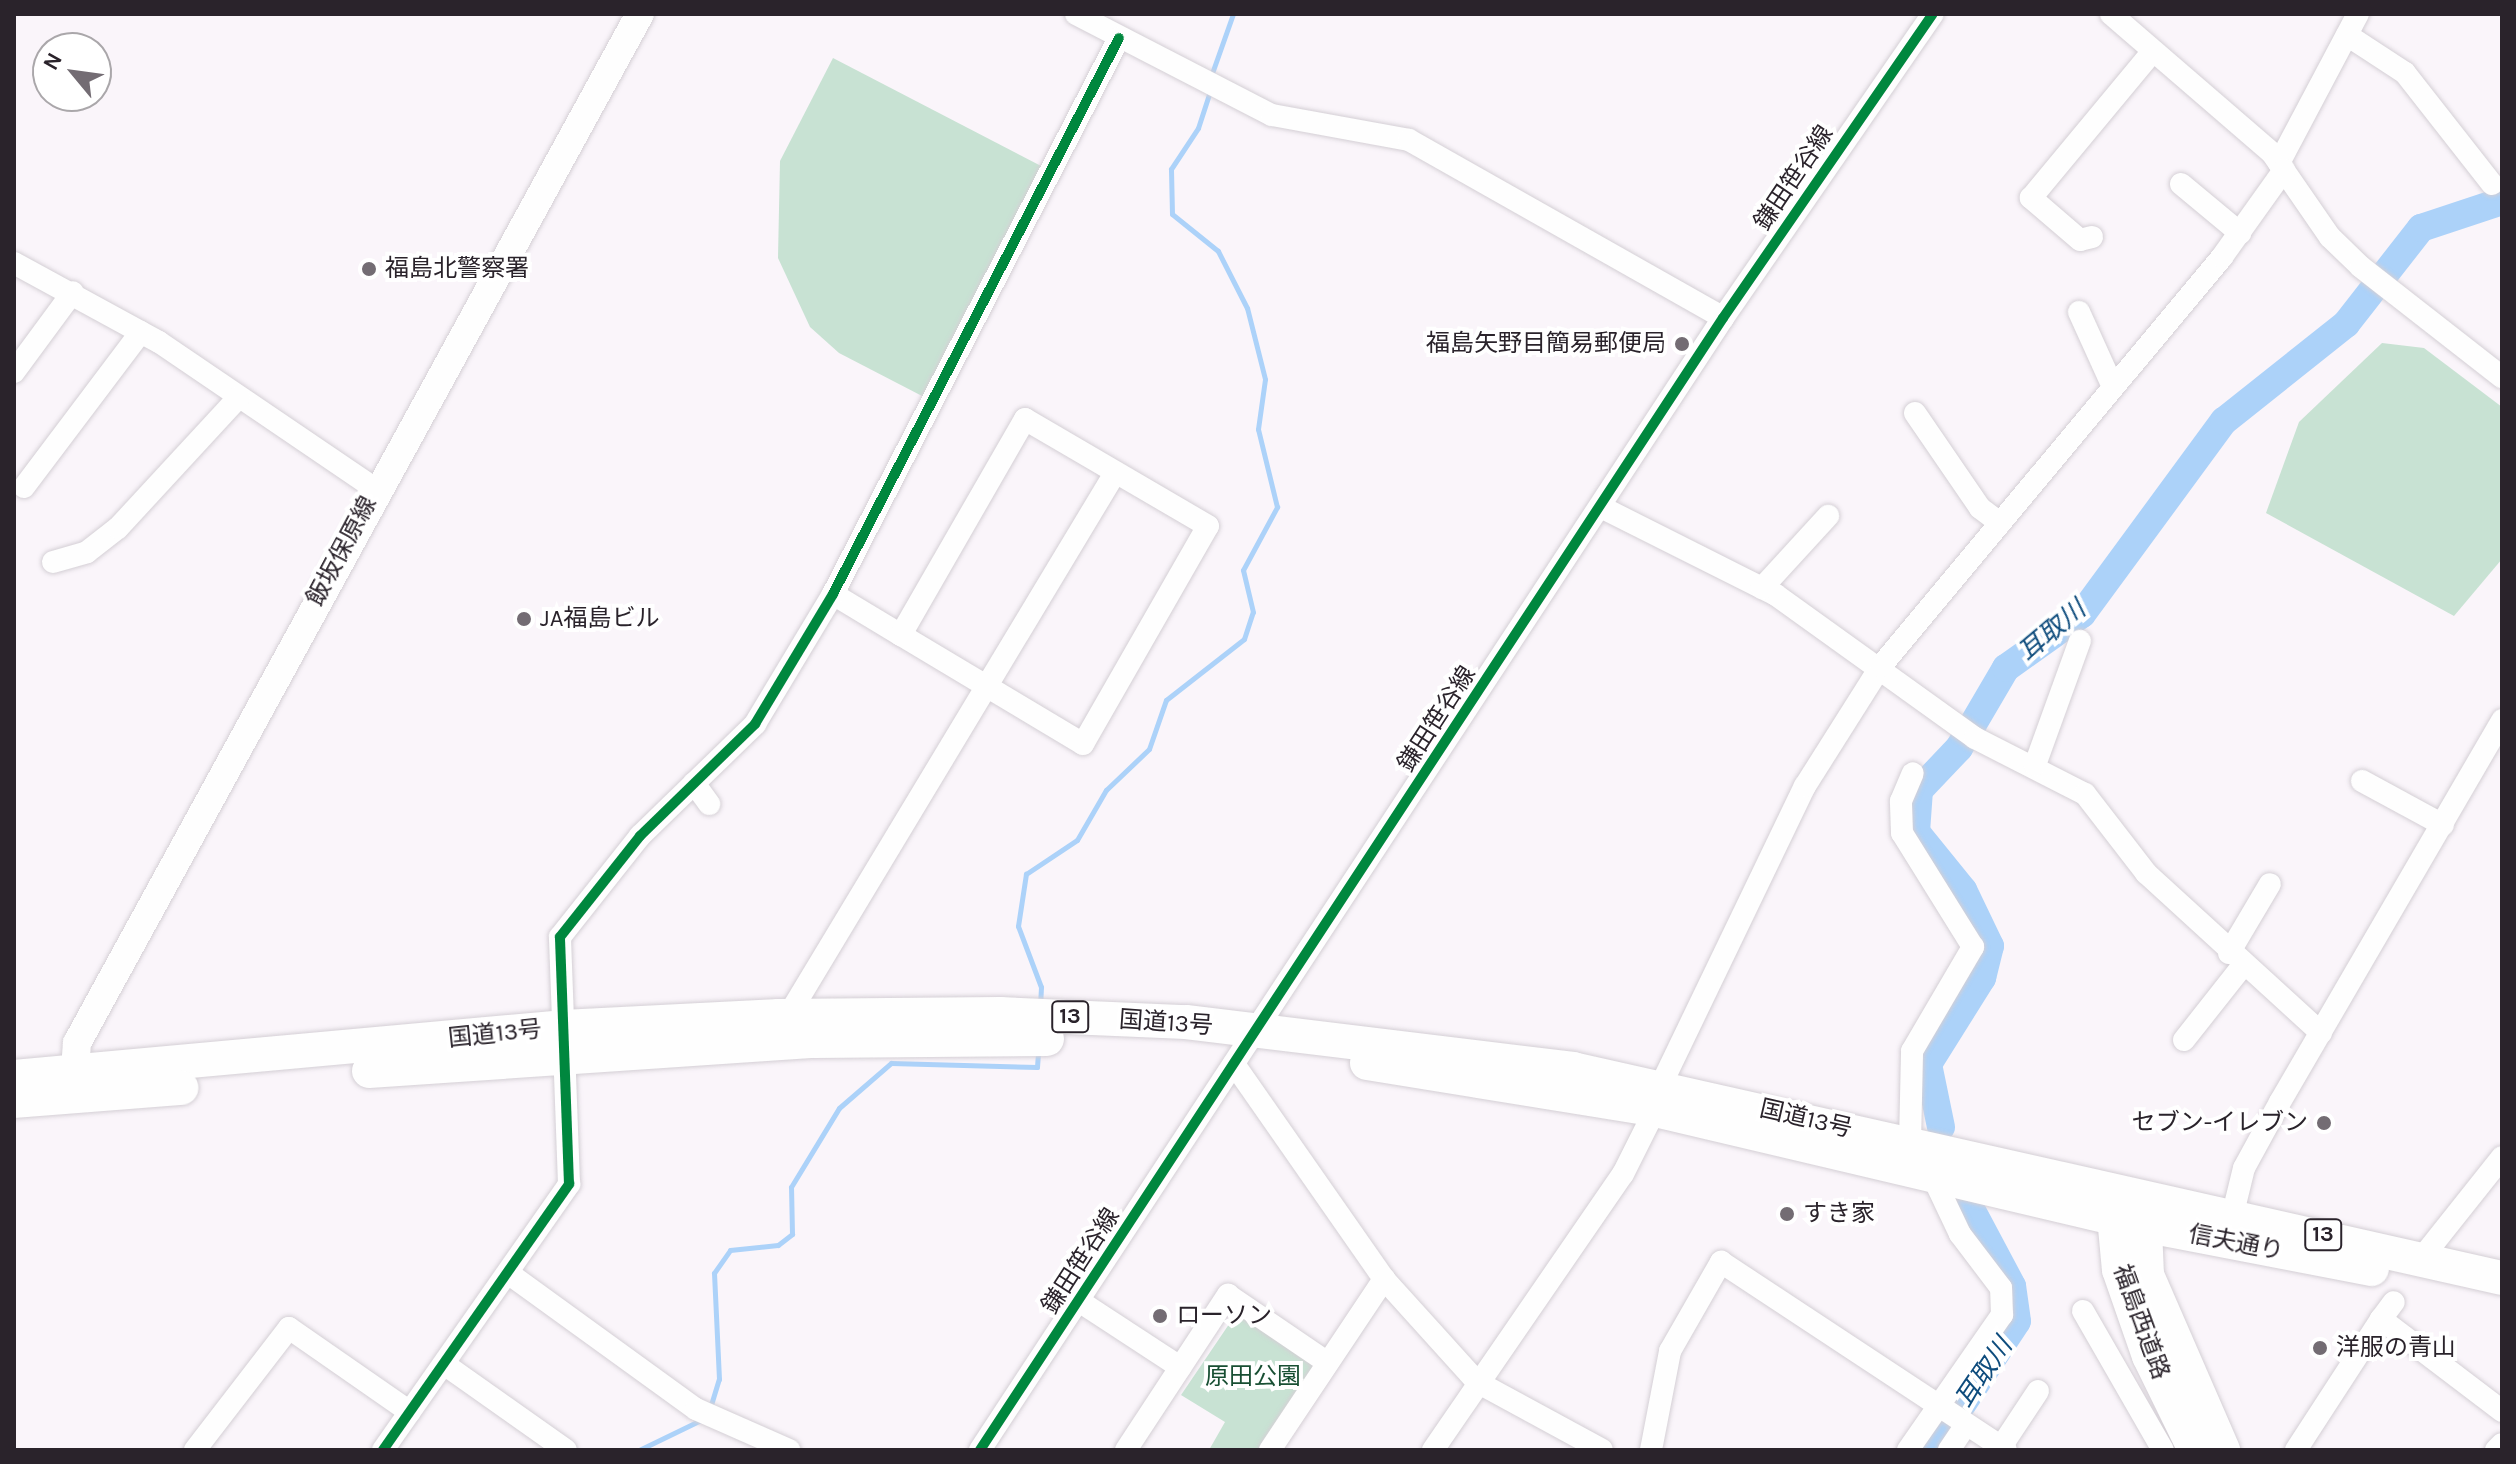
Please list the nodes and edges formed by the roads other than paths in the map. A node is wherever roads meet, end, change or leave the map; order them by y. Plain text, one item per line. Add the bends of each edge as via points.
1 (640, 14) edge
2 (1076, 14) edge
3 (1933, 14) edge
4 (2111, 14) edge
5 (2358, 14) edge
6 (2347, 35) junction
7 (1119, 38) junction
8 (2153, 51) junction
9 (2282, 167) junction
10 (2181, 184) dead end
11 (2492, 184) dead end
12 (2240, 233) junction
13 (2092, 237) dead end
14 (14, 263) edge
15 (73, 292) junction
16 (2079, 312) dead end
17 (1723, 318) junction
18 (141, 332) junction
19 (14, 372) edge
20 (2502, 377) edge
21 (2113, 387) junction
22 (239, 397) junction
23 (1915, 413) dead end
24 (1115, 473) junction
25 (24, 487) dead end
26 (375, 489) junction
27 (1601, 507) junction
28 (1828, 516) dead end
29 (2000, 523) junction
30 (53, 562) dead end
31 (1762, 588) junction
32 (833, 594) junction
33 (901, 635) junction
34 (2080, 641) dead end
35 (1881, 666) junction
36 (989, 688) junction
37 (2502, 720) edge
38 (2035, 765) junction
39 (1913, 773) dead end
40 (2362, 781) dead end
41 (694, 783) junction
42 (709, 804) dead end
43 (2443, 825) junction
44 (2270, 884) dead end
45 (2237, 958) junction
46 (788, 1016) junction
47 (2321, 1033) junction
48 (563, 1040) junction
49 (2184, 1040) dead end
50 (1245, 1047) junction
51 (14, 1077) edge
52 (73, 1085) junction
53 (1658, 1098) junction
54 (14, 1101) edge
55 (1910, 1142) junction
56 (2502, 1157) edge
57 (1932, 1175) junction
58 (2127, 1205) junction
59 (2233, 1213) junction
60 (2421, 1259) junction
61 (508, 1273) junction
62 (2502, 1278) edge
63 (1384, 1279) junction
64 (2502, 1300) edge
65 (1079, 1301) junction
66 (2083, 1311) dead end
67 (1325, 1361) junction
68 (444, 1364) junction
69 (1180, 1367) junction
70 (1477, 1382) junction
71 (2038, 1391) dead end
72 (2502, 1411) edge
73 (410, 1412) junction
74 (1953, 1417) junction
75 (2166, 1422) junction
76 (1572, 1444) edge
77 (2502, 1444) edge
78 (2004, 1449) edge
79 (195, 1450) edge
80 (383, 1450) edge
81 (566, 1450) edge
82 (789, 1450) edge
83 (980, 1450) edge
84 (1126, 1450) edge
85 (1270, 1450) edge
86 (1433, 1450) edge
87 (1602, 1450) edge
88 (1651, 1450) edge
89 (1908, 1450) edge
90 (1949, 1450) edge
91 (2163, 1450) edge
92 (2195, 1450) edge
93 (2223, 1450) edge
94 (2296, 1450) edge
95 (2496, 1450) edge

1 - 26 main road, 飯坂保原線
2 - 7 street
3 - 17 street, 鎌田笹谷線
4 - 8 street
5 - 6 street
6 - 9 street
6 - 11 street via 2405,73
7 - 17 street via 1283,118 1409,140
7 - 32 street
8 - 9 street
8 - 13 street via 2031,198 2080,240
9 - 12 street
9 - 20 street via 2361,267
10 - 12 street
12 - 21 street
14 - 15 street
15 - 18 street
15 - 19 street
16 - 21 street
17 - 27 street, 鎌田笹谷線
18 - 22 street
18 - 25 street
21 - 29 street
22 - 26 street
22 - 30 street via 118,528 87,552
23 - 29 street via 1980,508
24 - 33 street via 1025,419
24 - 36 street
24 - 36 street via 1208,526 1083,744
26 - 52 main road, 飯坂保原線 via 77,1043
27 - 31 street
27 - 50 street, 鎌田笹谷線
28 - 31 street
29 - 35 street
31 - 35 street
32 - 33 street
32 - 41 street via 755,724
33 - 36 street
34 - 38 street
35 - 38 street via 1966,731
35 - 53 street via 1805,786
36 - 46 street
37 - 43 street
38 - 45 street via 2085,794 2146,873
39 - 55 street via 1901,801 1902,833 1973,947 1912,1051
40 - 43 street
41 - 42 street
41 - 48 street via 640,836 560,937
43 - 47 street
44 - 45 street
45 - 47 street
45 - 49 street
46 - 48 highway, 国道13号 / 13
46 - 50 highway, 国道13号 / 13 via 1000,1014
47 - 59 street via 2244,1168
48 - 50 highway, 国道13号 / 13 via 1013,1037
48 - 52 highway, 国道13号 / 13
48 - 61 street via 569,1184
50 - 53 highway, 国道13号 / 13
50 - 63 street
50 - 65 street, 鎌田笹谷線
51 - 52 highway, 国道13号 / 13
52 - 54 highway, 国道13号 / 13
53 - 55 highway, 国道13号 / 13
53 - 57 highway, 国道13号 / 13
53 - 70 street via 1623,1174
55 - 58 highway, 国道13号 / 13
56 - 60 street
57 - 58 highway, 国道13号 / 13
57 - 74 street via 2003,1300 1996,1327
58 - 59 highway, 信夫通り / 13
58 - 64 highway, 信夫通り / 13
58 - 75 highway, 福島西道路 via 2149,1356
58 - 93 highway, 福島西道路 via 2147,1275
59 - 60 highway, 信夫通り / 13
60 - 62 highway, 信夫通り / 13
61 - 68 street
61 - 82 street via 706,1414
63 - 67 street
63 - 70 street
65 - 69 street
65 - 83 street, 鎌田笹谷線
66 - 75 street
67 - 69 street via 1228,1295
67 - 85 street
68 - 73 street
68 - 81 street
69 - 84 street
70 - 76 street
70 - 86 street
71 - 78 street
72 - 94 street via 2387,1310
73 - 79 street via 289,1328
73 - 80 street
74 - 78 street
74 - 88 street via 1721,1262 1670,1351
74 - 89 street
74 - 90 street
75 - 91 street
75 - 92 highway, 福島西道路
76 - 87 street
77 - 95 street

